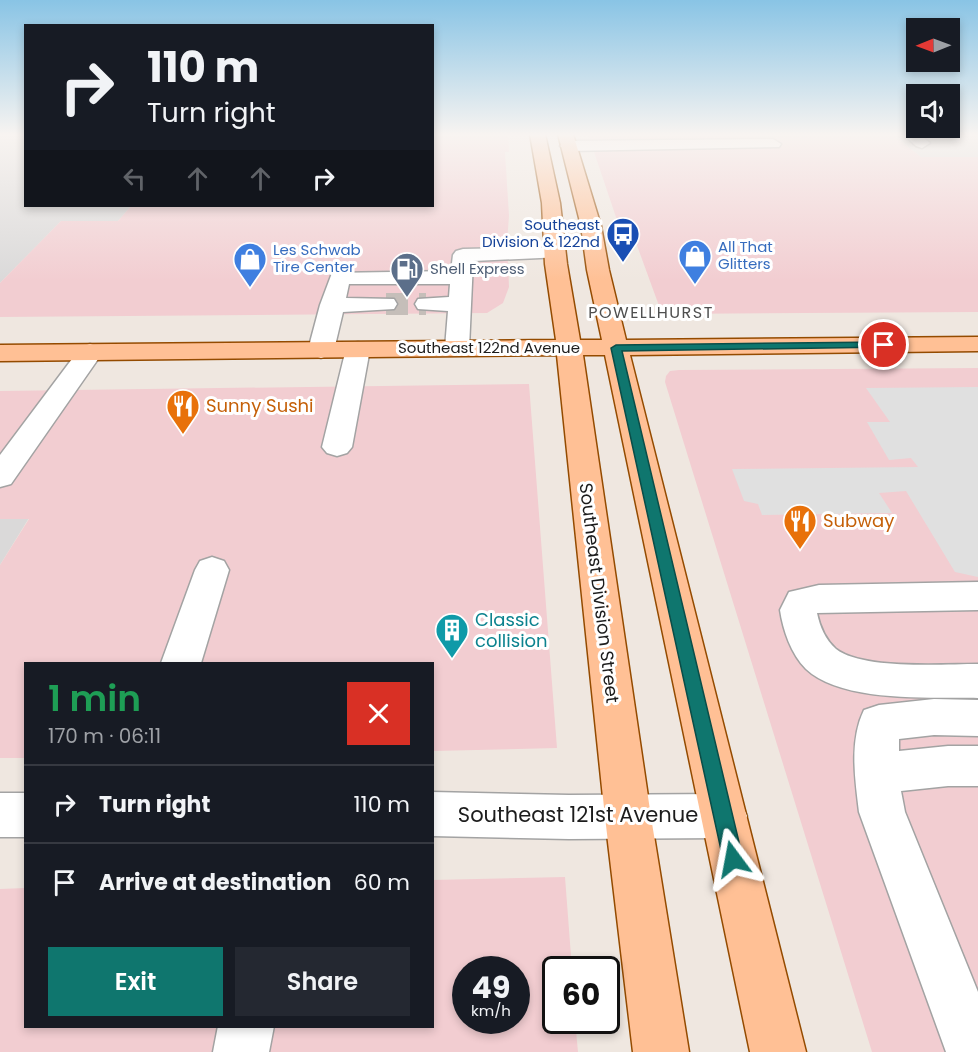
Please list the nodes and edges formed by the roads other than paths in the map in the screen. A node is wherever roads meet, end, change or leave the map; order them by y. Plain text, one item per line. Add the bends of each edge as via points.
1 (547, 183) edge
2 (579, 183) edge
3 (555, 253) junction
4 (462, 291) junction
5 (387, 298) tunnel mouth
6 (426, 298) tunnel mouth
7 (333, 299) junction
8 (978, 344) edge
9 (457, 348) junction
10 (568, 348) junction
11 (616, 348) junction
12 (358, 349) junction
13 (321, 350) junction
14 (90, 352) junction
15 (0, 353) edge
16 (337, 447) dead end
17 (0, 477) edge
18 (212, 570) dead end
19 (978, 596) edge
20 (181, 662) edge
21 (978, 681) edge
22 (978, 718) edge
23 (978, 766) edge
24 (876, 774) junction
25 (24, 814) edge
26 (434, 814) edge
27 (0, 815) edge
28 (723, 816) junction
29 (628, 817) junction
30 (246, 1028) edge
31 (241, 1052) edge
32 (661, 1052) edge
33 (778, 1052) edge
34 (974, 1052) edge

1 - 3 main road, Southeast Division Street
2 - 11 main road
3 - 4 street via 463,255
3 - 10 main road, Southeast Division Street
4 - 6 street
4 - 7 street via 340,278
4 - 9 street
5 - 7 street
7 - 13 street
8 - 11 main road, Southeast 122nd Avenue
9 - 10 main road, Southeast 122nd Avenue
9 - 12 main road, Southeast 122nd Avenue
10 - 11 main road, Southeast 122nd Avenue
10 - 29 main road, Southeast Division Street
11 - 28 main road
12 - 13 main road, Southeast 122nd Avenue
12 - 16 street
13 - 14 main road, Southeast 122nd Avenue
14 - 15 main road, Southeast 122nd Avenue
14 - 17 street
18 - 20 street
19 - 21 street via 819,599 802,602 798,610 810,646 829,665 883,679
22 - 24 street via 934,717 879,723
23 - 24 street
24 - 34 street via 882,812
25 - 27 street
26 - 29 street, Southeast 121st Avenue
28 - 29 street, Southeast 121st Avenue
28 - 33 main road
29 - 32 main road, Southeast Division Street
30 - 31 street

